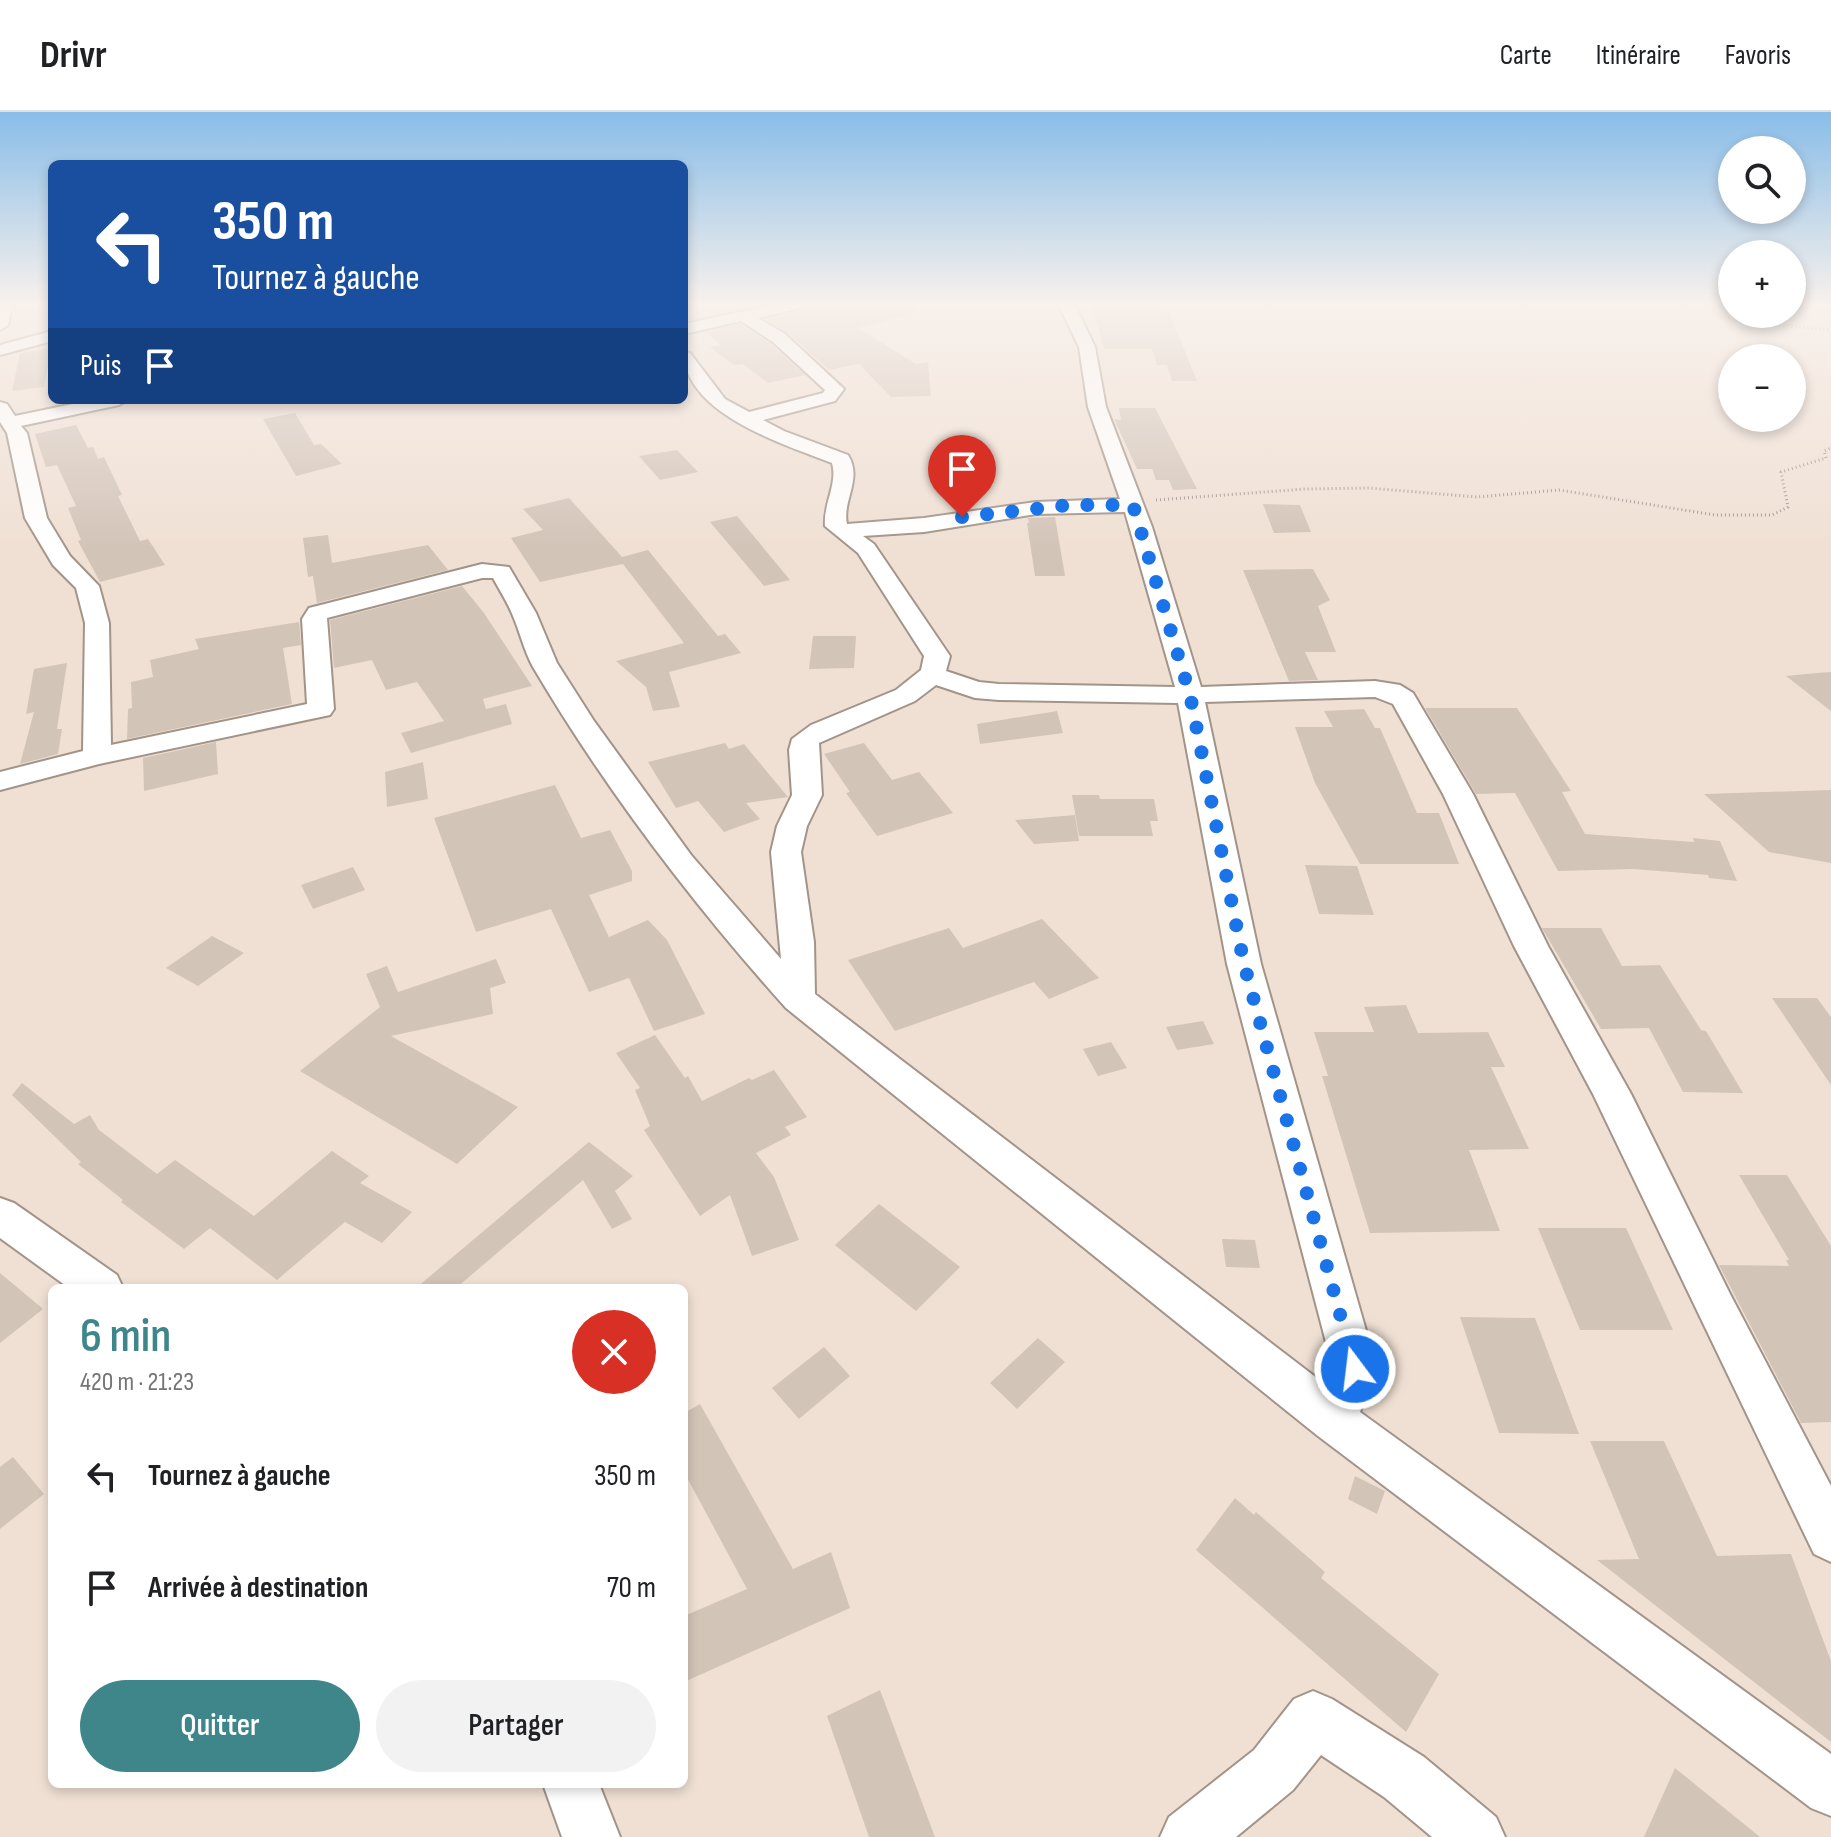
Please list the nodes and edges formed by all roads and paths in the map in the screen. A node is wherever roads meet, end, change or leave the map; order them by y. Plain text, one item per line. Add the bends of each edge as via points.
1 (706, 386) edge
2 (831, 386) edge
3 (1093, 386) edge
4 (89, 404) edge
5 (6, 415) edge
6 (745, 419) junction
7 (1831, 448) edge
8 (1137, 516) junction
9 (841, 531) junction
10 (933, 675) junction
11 (1190, 695) junction
12 (97, 756) junction
13 (0, 781) edge
14 (798, 999) junction
15 (0, 1215) edge
16 (96, 1284) edge
17 (1334, 1420) junction
18 (1831, 1537) edge
19 (573, 1788) edge
20 (1831, 1788) edge
21 (591, 1837) edge
22 (1189, 1837) edge
23 (1476, 1837) edge

1 - 6 street via 719,403
2 - 6 street via 835,389 829,397
3 - 8 street
4 - 5 street
5 - 12 street via 23,456 36,518 61,560 87,586 94,605
6 - 9 street via 841,459 845,470 834,520
7 - 8 path via 1824,451 1826,458 1781,472 1788,507 1772,515 1715,515 1559,490 1477,497 1406,489 1305,489 1151,501
8 - 9 street via 1036,508
8 - 11 street
9 - 10 street via 866,549 930,641 938,666
10 - 11 street via 975,690 999,692
10 - 14 street via 911,694 839,720 806,739 807,795 786,852
11 - 17 street via 1244,964 1355,1369
11 - 18 street via 1375,689 1404,699 1612,1094
12 - 13 street
12 - 14 street via 321,709 314,619 318,613 482,571 501,572 544,663 582,723 680,862
14 - 17 street
15 - 16 street
17 - 20 street
19 - 21 street
22 - 23 street via 1279,1767 1313,1718 1404,1777

